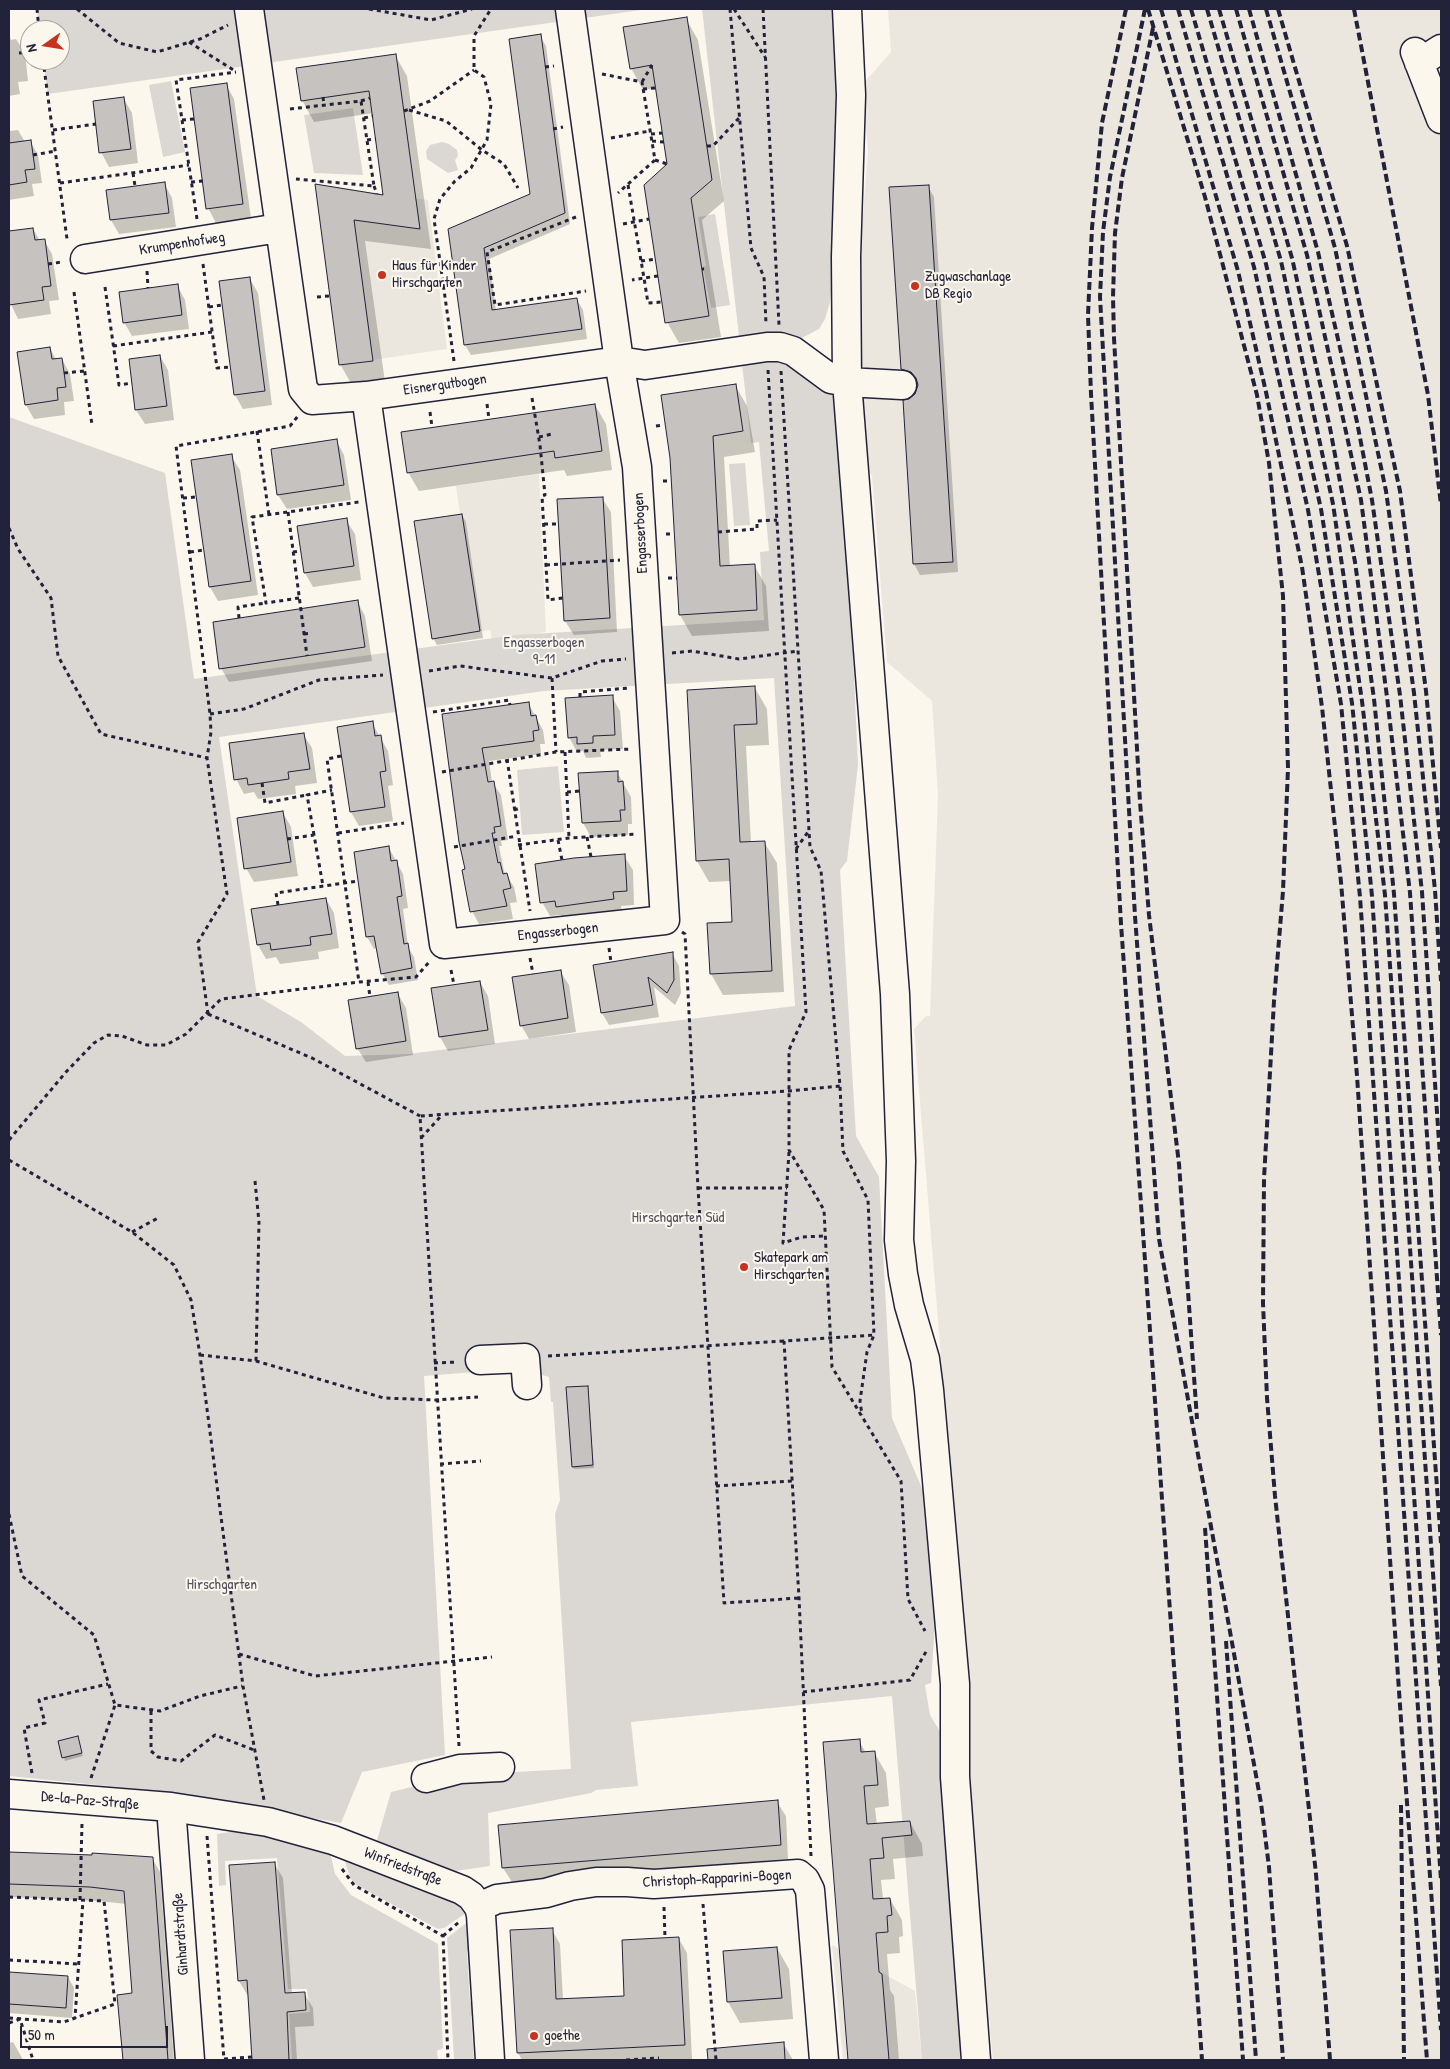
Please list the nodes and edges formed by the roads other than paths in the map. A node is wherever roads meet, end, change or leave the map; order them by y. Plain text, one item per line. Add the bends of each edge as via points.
1 (570, 9) edge
2 (847, 9) edge
3 (240, 16) edge
4 (1425, 55) edge
5 (1441, 119) edge
6 (280, 228) junction
7 (74, 253) road end
8 (619, 361) junction
9 (847, 382) junction
10 (902, 385) dead end
11 (366, 396) junction
12 (480, 1360) dead end
13 (527, 1385) dead end
14 (500, 1767) dead end
15 (426, 1778) dead end
16 (9, 1794) edge
17 (171, 1807) junction
18 (479, 1907) junction
19 (190, 2060) edge
20 (490, 2060) edge
21 (824, 2060) edge
22 (976, 2060) edge

1 - 8 street
2 - 9 street via 850,95
3 - 6 street, Eisnergutbogen
4 - 5 street
6 - 7 street, Krumpenhofweg
6 - 11 street, Eisnergutbogen via 302,389 312,400
8 - 9 street, Eisnergutbogen via 645,365 773,347 792,351 831,379
8 - 11 street, Eisnergutbogen
8 - 11 street, Engasserbogen via 637,467 665,920 444,944
9 - 10 street
9 - 22 street via 895,994 899,1240 909,1305 925,1359 929,1390 955,1684 955,1777
12 - 13 street via 525,1358
14 - 15 street via 460,1769
16 - 17 street, De-la-Paz-Straße
17 - 18 street, Winfriedstraße via 268,1822 333,1840 462,1890
17 - 19 street, Ginhardtstraße
18 - 20 street
18 - 21 street, Christoph-Rapparini-Bogen via 497,1899 596,1882 654,1884 798,1874 810,1890

